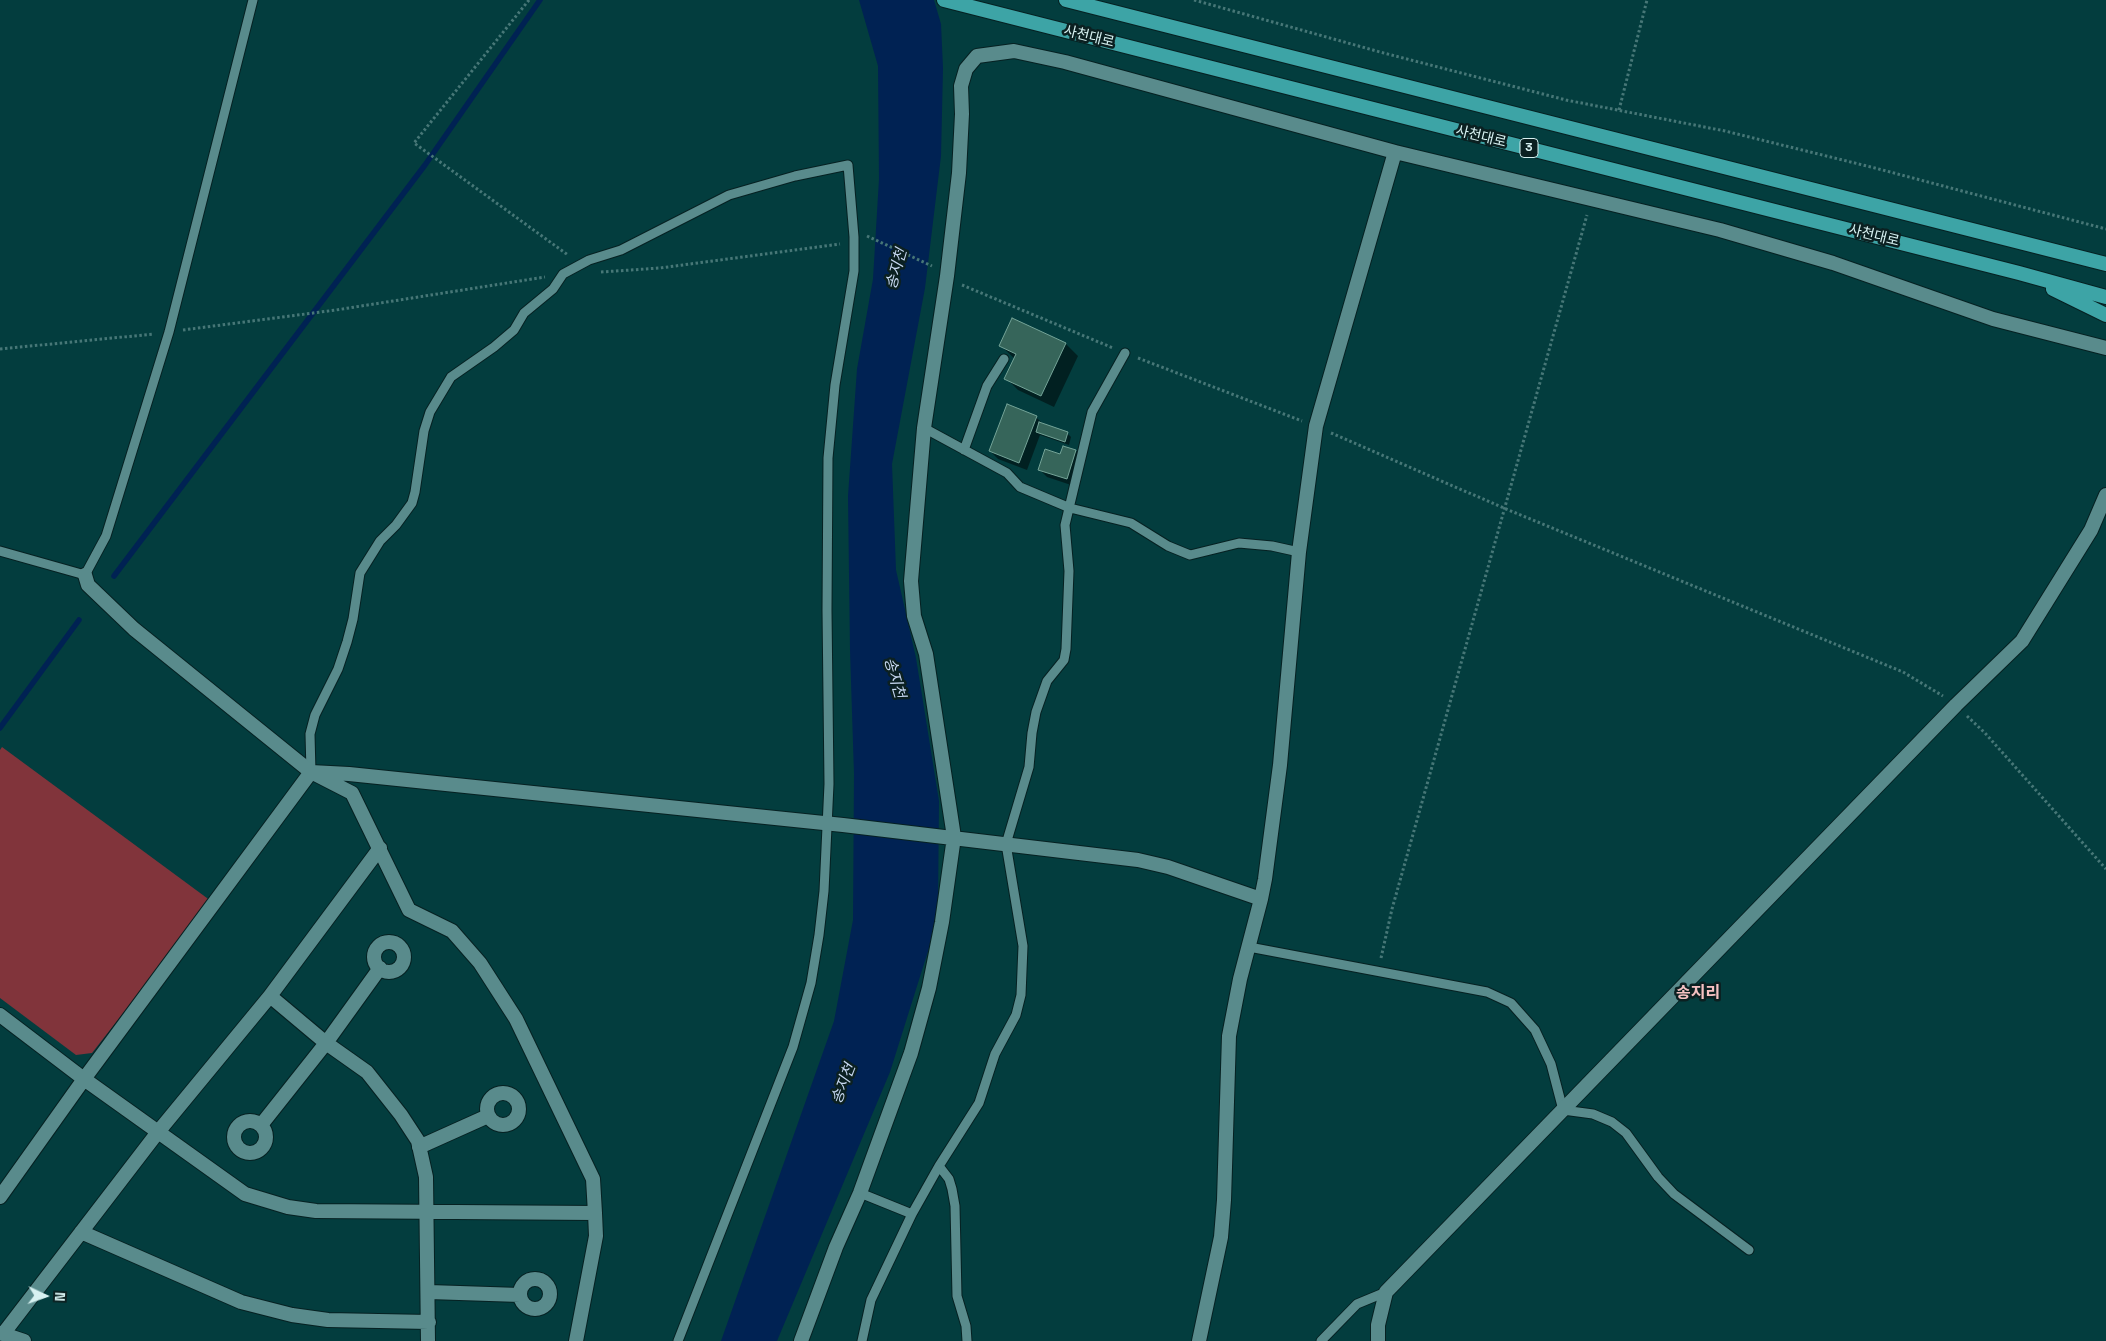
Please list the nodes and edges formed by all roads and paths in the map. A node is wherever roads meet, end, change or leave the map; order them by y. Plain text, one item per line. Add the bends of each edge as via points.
1 (253, 0) edge
2 (528, 0) edge
3 (1066, 0) edge
4 (1194, 0) edge
5 (1647, 0) edge
6 (947, 1) edge
7 (1619, 110) junction
8 (1396, 152) junction
9 (1591, 200) junction
10 (2106, 229) edge
11 (867, 236) dead end
12 (2026, 244) junction
13 (2106, 254) edge
14 (2106, 264) edge
15 (938, 269) dead end
16 (2019, 273) junction
17 (564, 274) junction
18 (2106, 297) edge
19 (336, 310) dead end
20 (2106, 315) edge
21 (169, 332) junction
22 (2106, 348) edge
23 (0, 349) edge
24 (1125, 353) dead end
25 (1004, 359) dead end
26 (1316, 426) junction
27 (924, 428) junction
28 (964, 450) junction
29 (2106, 495) edge
30 (1070, 508) junction
31 (1506, 508) junction
32 (0, 551) edge
33 (1298, 552) junction
34 (87, 580) junction
35 (1956, 705) junction
36 (311, 772) junction
37 (828, 824) junction
38 (949, 836) junction
39 (1006, 844) junction
40 (380, 848) junction
41 (2106, 869) edge
42 (1261, 899) junction
43 (1249, 947) junction
44 (380, 968) dead end
45 (1378, 971) junction
46 (270, 996) junction
47 (0, 1015) edge
48 (326, 1043) junction
49 (84, 1079) junction
50 (1563, 1110) junction
51 (488, 1116) dead end
52 (261, 1125) dead end
53 (158, 1132) junction
54 (419, 1147) junction
55 (939, 1166) junction
56 (860, 1193) junction
57 (0, 1197) edge
58 (427, 1212) junction
59 (595, 1213) junction
60 (912, 1214) junction
61 (81, 1232) junction
62 (1749, 1250) dead end
63 (429, 1292) junction
64 (1386, 1292) junction
65 (520, 1295) dead end
66 (429, 1322) junction
67 (1, 1333) edge
68 (24, 1341) edge
69 (428, 1341) edge
70 (576, 1341) edge
71 (678, 1341) edge
72 (800, 1341) edge
73 (862, 1341) edge
74 (967, 1341) edge
75 (1199, 1341) edge
76 (1321, 1341) edge
77 (1378, 1341) edge

1 - 21 lane
2 - 17 path via 414,143 569,256 576,264
3 - 12 main road, 3
4 - 7 path via 1380,52 1566,100
5 - 7 path
6 - 16 main road, 사천대로 / 3
7 - 10 path via 1790,147
8 - 9 street
8 - 26 street
8 - 27 street via 1065,62 1014,51 977,56 966,69 961,86 959,173
9 - 22 street via 1720,230 1833,263 1993,319
9 - 31 path
11 - 15 path
12 - 13 main road
12 - 14 main road, 3
16 - 18 main road, 사천대로 / 3
16 - 20 main road
17 - 36 lane via 553,289 524,313 514,330 451,377 430,412 412,503 380,541 360,573 348,642 315,715 310,734
17 - 37 lane via 589,260 621,250 729,195 848,165 854,271 835,385 828,458
19 - 21 path
21 - 23 path
21 - 34 lane via 106,536
24 - 30 lane via 1092,412
25 - 28 lane via 987,386
26 - 31 path
26 - 33 street
27 - 28 lane
27 - 38 street via 911,581 914,616 926,654
28 - 30 lane via 1007,473 1020,487
29 - 35 street via 2090,530 2022,641
30 - 33 lane via 1131,523 1168,546 1190,555 1239,543
30 - 39 lane via 1065,525 1069,571 1064,660 1047,681 1036,712 1029,767
31 - 35 path via 1903,672
31 - 45 path via 1395,900
32 - 34 lane
33 - 42 street via 1280,765
34 - 36 street via 134,629
35 - 41 path via 1985,733
35 - 50 street
36 - 37 street
36 - 40 street via 352,793
36 - 49 street
37 - 38 street
37 - 71 lane via 819,935 811,983 793,1047
38 - 39 street
38 - 56 street via 942,922 929,988 911,1053
39 - 42 street via 1138,860
39 - 55 lane via 1023,946 1021,995 1016,1016 995,1054 979,1103
40 - 46 street
40 - 59 street via 409,910 452,931 480,962 516,1019 593,1180
42 - 43 street
43 - 45 lane
43 - 75 street via 1229,1036 1221,1237
44 - 48 street
45 - 50 lane via 1486,992 1511,1003 1535,1030 1551,1064
46 - 48 street
46 - 53 street
47 - 49 street
48 - 52 street
48 - 54 street via 367,1072 401,1115
49 - 53 street
49 - 57 street
50 - 62 lane via 1593,1114 1612,1122 1626,1133 1674,1194
50 - 64 street
51 - 54 street
53 - 58 street via 245,1194 288,1207 316,1211
53 - 61 street
54 - 58 street via 426,1177
55 - 60 lane
55 - 74 lane via 952,1189 957,1296
56 - 60 lane
56 - 72 street
58 - 59 street
58 - 63 street
59 - 70 street via 596,1236
60 - 73 lane via 871,1300
61 - 66 street via 242,1302 292,1315 328,1320
61 - 67 street
63 - 65 street
63 - 66 street
64 - 76 lane via 1357,1304
64 - 77 street via 1378,1325
66 - 69 street
67 - 68 street

